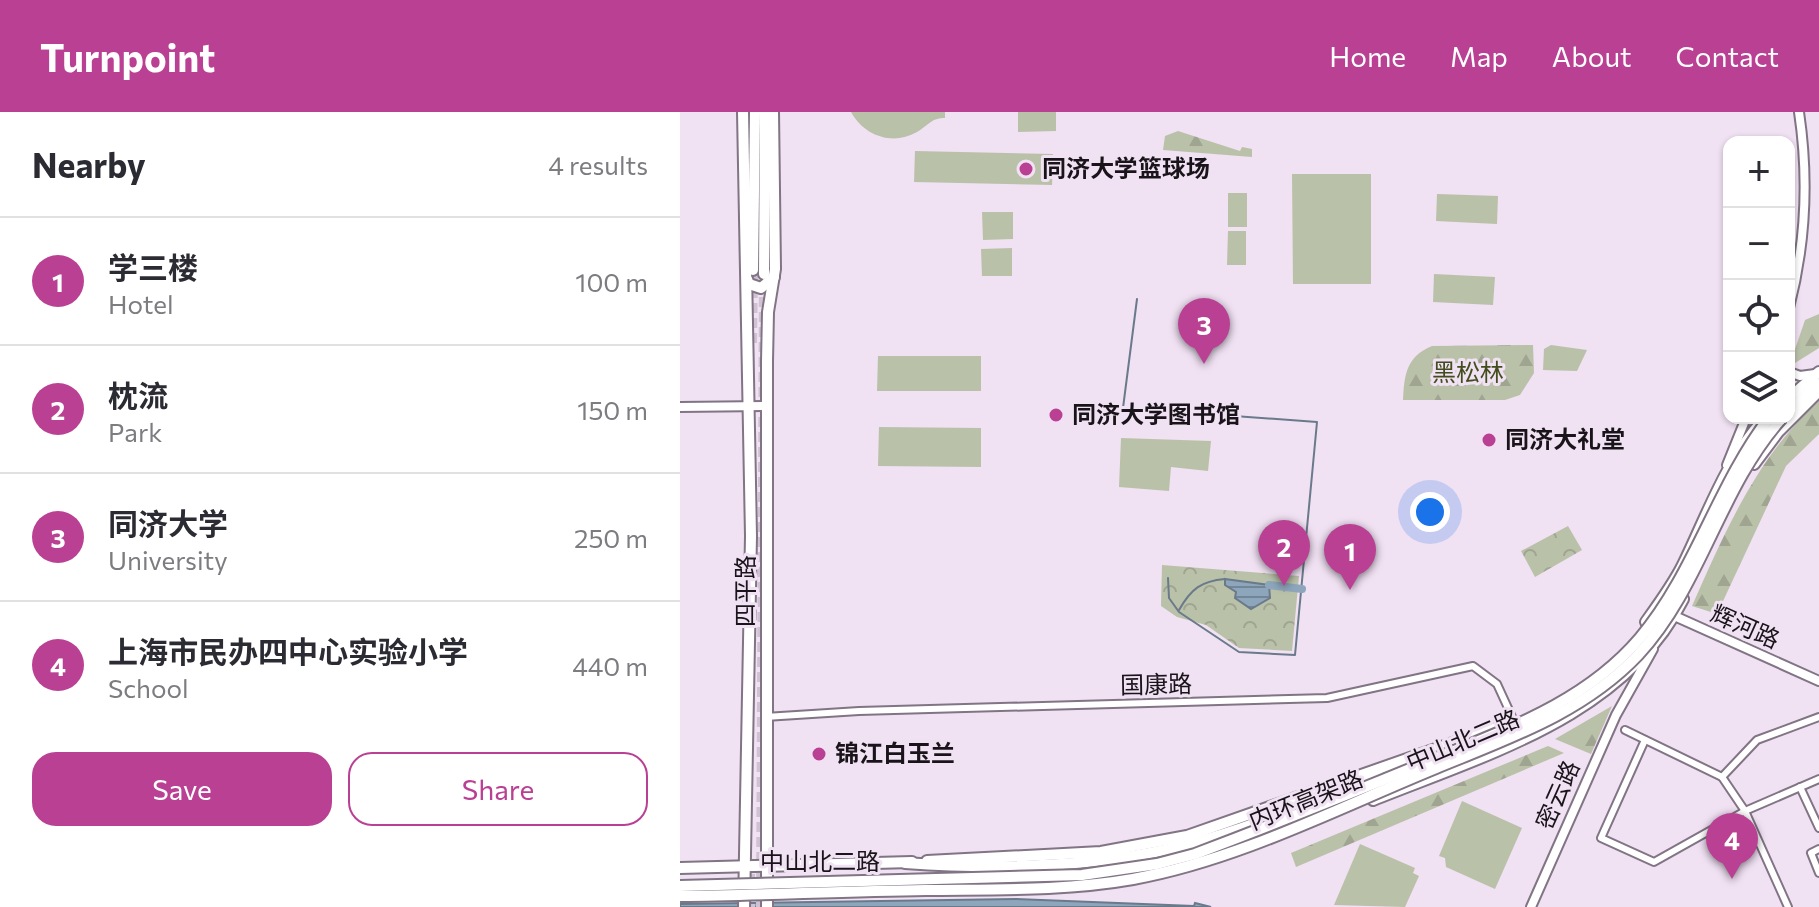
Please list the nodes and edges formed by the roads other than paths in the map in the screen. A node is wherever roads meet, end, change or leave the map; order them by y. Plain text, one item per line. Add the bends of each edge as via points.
1 (743, 112) edge
2 (755, 112) edge
3 (765, 112) edge
4 (773, 112) edge
5 (1799, 112) edge
6 (759, 276) junction
7 (1794, 280) edge
8 (1795, 374) edge
9 (1818, 375) edge
10 (1819, 391) edge
11 (1795, 392) edge
12 (1795, 404) edge
13 (749, 406) junction
14 (767, 406) junction
15 (680, 407) edge
16 (1744, 424) edge
17 (1762, 424) edge
18 (1763, 424) edge
19 (1778, 424) edge
20 (1723, 476) junction
21 (1658, 605) junction
22 (1674, 617) junction
23 (1653, 649) junction
24 (1819, 680) edge
25 (1615, 684) junction
26 (1624, 699) junction
27 (765, 717) junction
28 (1819, 717) edge
29 (1514, 721) junction
30 (1625, 730) dead end
31 (1645, 740) junction
32 (1452, 752) junction
33 (1722, 777) junction
34 (1819, 779) edge
35 (1800, 787) junction
36 (1745, 811) junction
37 (1819, 828) edge
38 (1819, 849) edge
39 (905, 863) junction
40 (746, 865) junction
41 (767, 865) junction
42 (680, 868) edge
43 (1819, 873) edge
44 (746, 882) junction
45 (767, 882) junction
46 (680, 884) edge
47 (680, 896) edge
48 (767, 903) edge
49 (744, 904) edge
50 (1531, 907) edge
51 (1788, 907) edge

1 - 6 main road, 四平路
2 - 6 main road
3 - 6 main road
4 - 6 main road, 四平路
5 - 7 street via 1805,217
6 - 13 main road, 四平路
6 - 14 main road, 四平路 via 768,312
8 - 9 street
9 - 11 main road
9 - 12 main road
10 - 22 main road, 中山北二路 via 1778,432 1746,476
13 - 14 street
13 - 15 street
13 - 40 main road, 四平路
14 - 27 main road, 四平路
16 - 20 street
17 - 20 main road, 中山北二路
18 - 32 main road, 内环高架路, bridge via 1672,592 1619,660 1561,705
19 - 47 main road, 内环高架路, bridge via 1740,476 1682,594 1649,642 1596,692 1517,734 1223,855 1134,879 1058,888
20 - 21 main road, 中山北二路 via 1682,567
21 - 22 street, 辉河路
21 - 29 main road, 中山北二路 via 1631,643 1592,679 1558,703
22 - 23 main road, 中山北二路
22 - 24 street, 辉河路
23 - 25 main road, 中山北二路
23 - 26 street, 密云路
25 - 26 street via 1624,687
25 - 45 main road, 中山北二路 via 1521,739 1307,827 1197,865 1081,879
26 - 50 street, 密云路
27 - 29 street, 国康路 via 1327,698 1473,666 1497,684
27 - 41 main road, 四平路
28 - 33 street via 1757,740
29 - 39 main road, 中山北二路 via 1187,836 1101,852
30 - 31 street
31 - 33 street
31 - 36 street via 1601,838 1654,862
32 - 39 main road, bridge via 1167,849 1108,860 1026,865
32 - 46 main road, 内环高架路, bridge via 1195,854 1118,872
33 - 36 street
34 - 35 street
35 - 36 street
35 - 37 street
36 - 51 street
38 - 43 street via 1811,853
39 - 41 main road, 中山北二路
40 - 41 main road, 中山北二路
40 - 42 main road, 中山北二路
40 - 44 main road, 四平路
41 - 45 main road, 四平路
44 - 45 main road, 中山北二路
44 - 46 main road, 中山北二路
44 - 49 main road, 四平路
45 - 48 main road, 四平路

